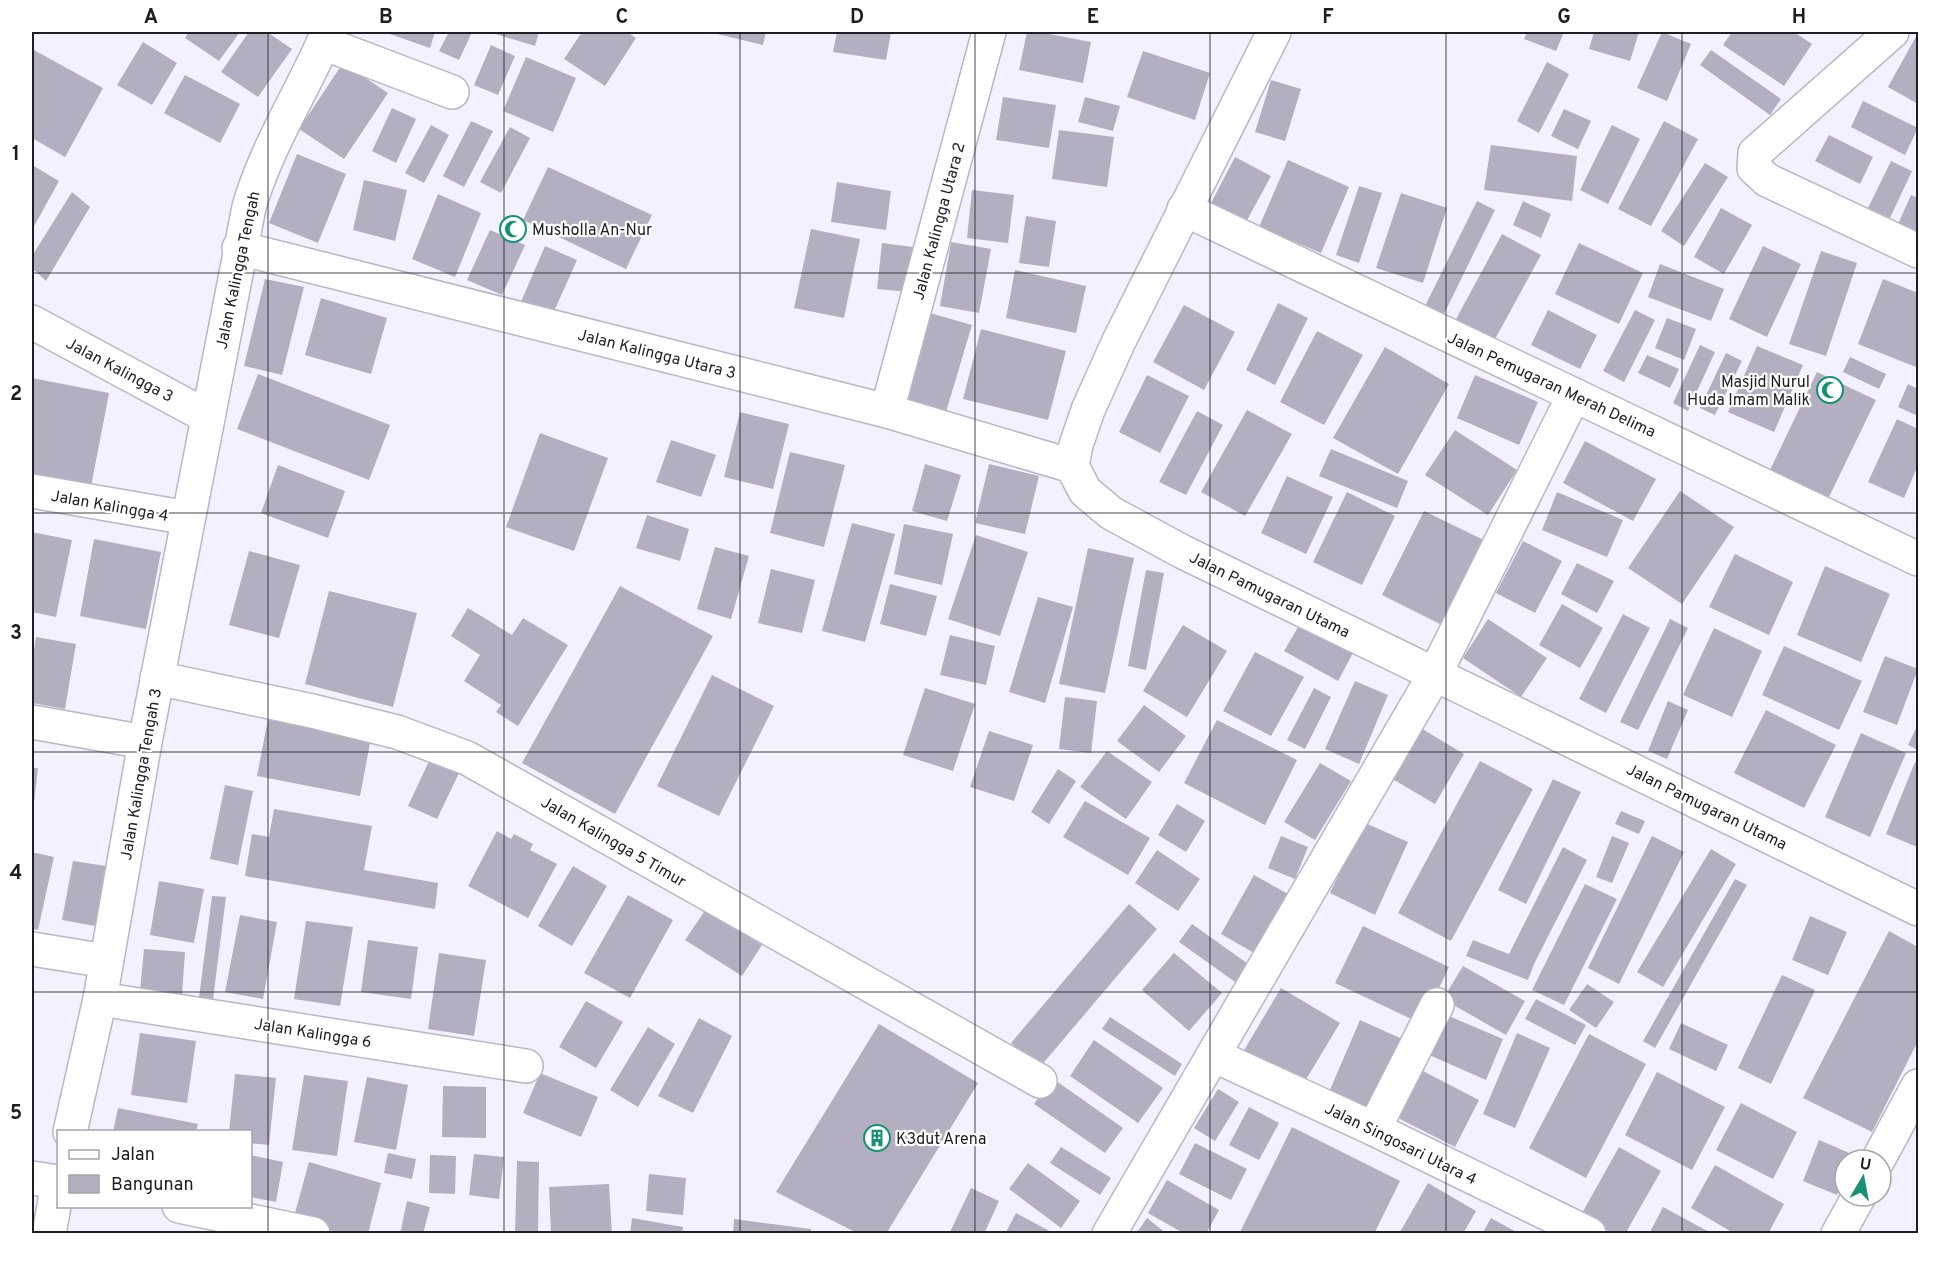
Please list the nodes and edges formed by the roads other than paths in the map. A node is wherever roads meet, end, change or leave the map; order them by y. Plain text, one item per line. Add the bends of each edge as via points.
1 (989, 32) edge
2 (1274, 32) edge
3 (1892, 32) edge
4 (325, 37) edge
5 (452, 92) dead end
6 (1184, 209) junction
7 (239, 248) junction
8 (1918, 251) edge
9 (32, 322) edge
10 (1574, 395) junction
11 (887, 411) junction
12 (208, 417) junction
13 (1072, 466) junction
14 (32, 491) edge
15 (188, 518) junction
16 (1918, 559) edge
17 (1435, 674) junction
18 (157, 678) junction
19 (32, 722) edge
20 (145, 742) junction
21 (1918, 909) edge
22 (32, 949) edge
23 (106, 962) junction
24 (100, 999) junction
25 (1437, 1005) dead end
26 (1213, 1055) junction
27 (526, 1066) dead end
28 (1040, 1081) dead end
29 (1918, 1086) edge
30 (1374, 1129) junction
31 (70, 1130) edge
32 (1884, 1148) edge
33 (32, 1178) edge
34 (57, 1183) edge
35 (57, 1189) edge
36 (189, 1208) edge
37 (1852, 1208) edge
38 (49, 1233) edge
39 (313, 1233) edge
40 (1109, 1233) edge
41 (1589, 1233) edge
42 (1838, 1233) edge

1 - 11 street, Jalan Kalingga Utara 2
2 - 6 street
3 - 8 street via 1755,153 1754,168 1767,180
4 - 5 street
4 - 7 street, Jalan Kalingga Tengah via 257,178
6 - 10 street, Jalan Pemugaran Merah Delima
6 - 13 street via 1093,400
7 - 11 street, Jalan Kalingga Utara 3
7 - 12 street, Jalan Kalingga Tengah
9 - 12 street, Jalan Kalingga 3
10 - 16 street, Jalan Pemugaran Merah Delima
10 - 17 street
11 - 13 street, Jalan Kalingga Utara 3
12 - 15 street, Jalan Kalingga Tengah 3
13 - 17 street, Jalan Pamugaran Utama via 1084,491 1111,513
14 - 15 street, Jalan Kalingga 4
15 - 18 street, Jalan Kalingga Tengah 3
17 - 21 street, Jalan Pamugaran Utama
17 - 26 street
18 - 20 street, Jalan Kalingga Tengah 3
18 - 28 street, Jalan Kalingga 5 Timur via 398,732 468,758
19 - 20 street
20 - 23 street, Jalan Kalingga Tengah 3
22 - 23 street
23 - 24 street, Jalan Kalingga Tengah 3
24 - 27 street, Jalan Kalingga 6
24 - 31 street, Jalan Kalingga Tengah 3
25 - 30 street
26 - 30 street, Jalan Singosari Utara 4
26 - 40 street
29 - 32 street
30 - 41 street, Jalan Singosari Utara 4
33 - 34 street
35 - 38 street
36 - 39 street
37 - 42 street

